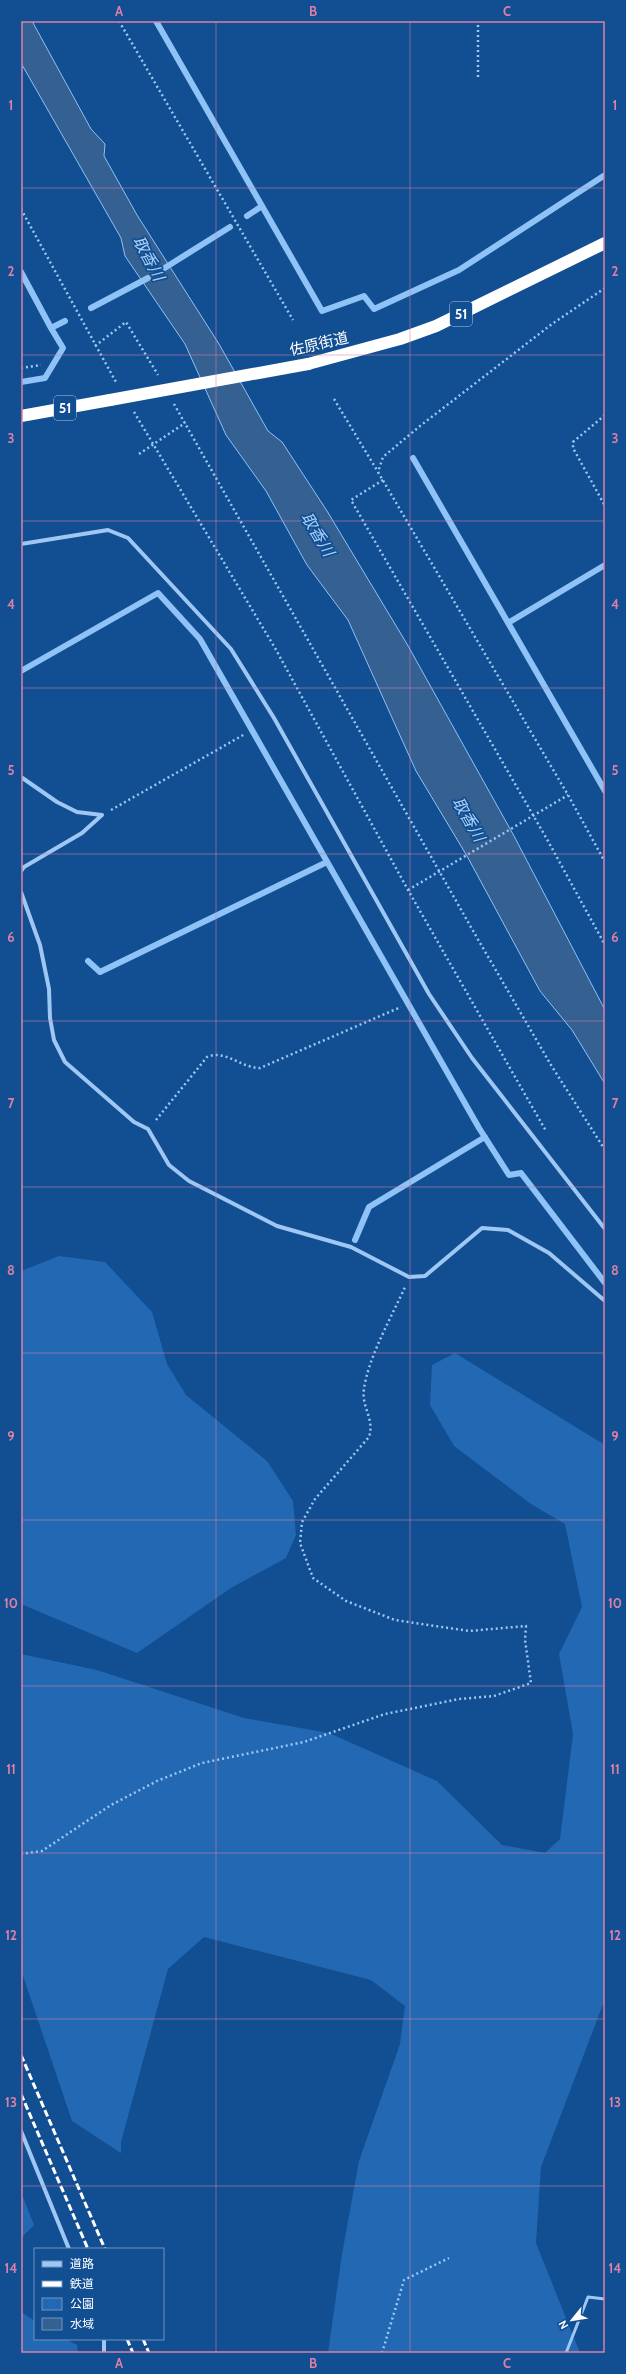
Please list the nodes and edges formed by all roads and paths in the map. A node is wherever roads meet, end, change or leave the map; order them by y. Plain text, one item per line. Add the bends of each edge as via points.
1 (119, 21) edge
2 (478, 21) edge
3 (478, 77) dead end
4 (21, 209) edge
5 (605, 243) edge
6 (605, 288) edge
7 (293, 320) dead end
8 (95, 346) junction
9 (41, 365) dead end
10 (21, 368) edge
11 (162, 382) dead end
12 (118, 385) dead end
13 (334, 399) dead end
14 (174, 403) dead end
15 (134, 411) dead end
16 (605, 415) edge
17 (21, 416) edge
18 (185, 423) junction
19 (154, 446) junction
20 (139, 454) dead end
21 (378, 472) junction
22 (383, 480) junction
23 (605, 506) edge
24 (21, 544) edge
25 (245, 734) dead end
26 (21, 777) edge
27 (568, 795) junction
28 (102, 815) junction
29 (533, 815) junction
30 (605, 862) edge
31 (21, 872) edge
32 (440, 872) junction
33 (408, 890) junction
34 (21, 892) edge
35 (605, 945) edge
36 (401, 1007) dead end
37 (148, 1129) junction
38 (605, 1150) edge
39 (548, 1156) junction
40 (605, 1229) edge
41 (409, 1277) junction
42 (605, 1301) edge
43 (21, 1854) edge
44 (21, 2131) edge
45 (69, 2248) edge
46 (449, 2258) dead end
47 (605, 2299) edge
48 (104, 2340) edge
49 (104, 2353) edge
50 (382, 2353) edge
51 (566, 2353) edge

1 - 7 path
2 - 3 path
4 - 8 path
5 - 17 highway, 佐原街道 / 51, bridge via 436,326 400,340 308,364
6 - 21 path via 552,324 420,426 383,457
8 - 11 path via 126,322
8 - 12 path
9 - 10 path
13 - 21 path
14 - 18 path
15 - 19 path
16 - 23 path via 573,442 573,448
18 - 19 path
18 - 32 path
19 - 20 path
19 - 33 path via 271,641
21 - 22 path
22 - 27 path
22 - 29 path via 351,500
24 - 39 street via 108,530 128,538 231,649 274,718 430,994 472,1058
25 - 28 path
26 - 28 street via 57,802 78,812
27 - 29 path
27 - 30 path
28 - 31 street via 82,833 24,867
29 - 32 path
29 - 35 path
32 - 33 path
32 - 38 path via 551,1065
33 - 39 path via 552,1141
34 - 37 street via 40,945 49,989 50,1018 58,1050 74,1071 134,1122
36 - 37 path via 260,1068 252,1068 223,1055 214,1054 207,1057
37 - 41 street via 169,1165 189,1181 277,1226 350,1247
39 - 40 street
41 - 42 street via 425,1276 482,1228 508,1230 549,1253
41 - 43 path via 366,1375 363,1392 373,1427 369,1437 315,1499 302,1522 300,1543 313,1578 346,1601 395,1620 469,1631 526,1626 525,1640 531,1683 494,1696 460,1699 385,1714 304,1742 202,1763 157,1781 111,1805 42,1851
44 - 45 street
46 - 50 path via 404,2280
47 - 51 lane via 588,2297
48 - 49 street

